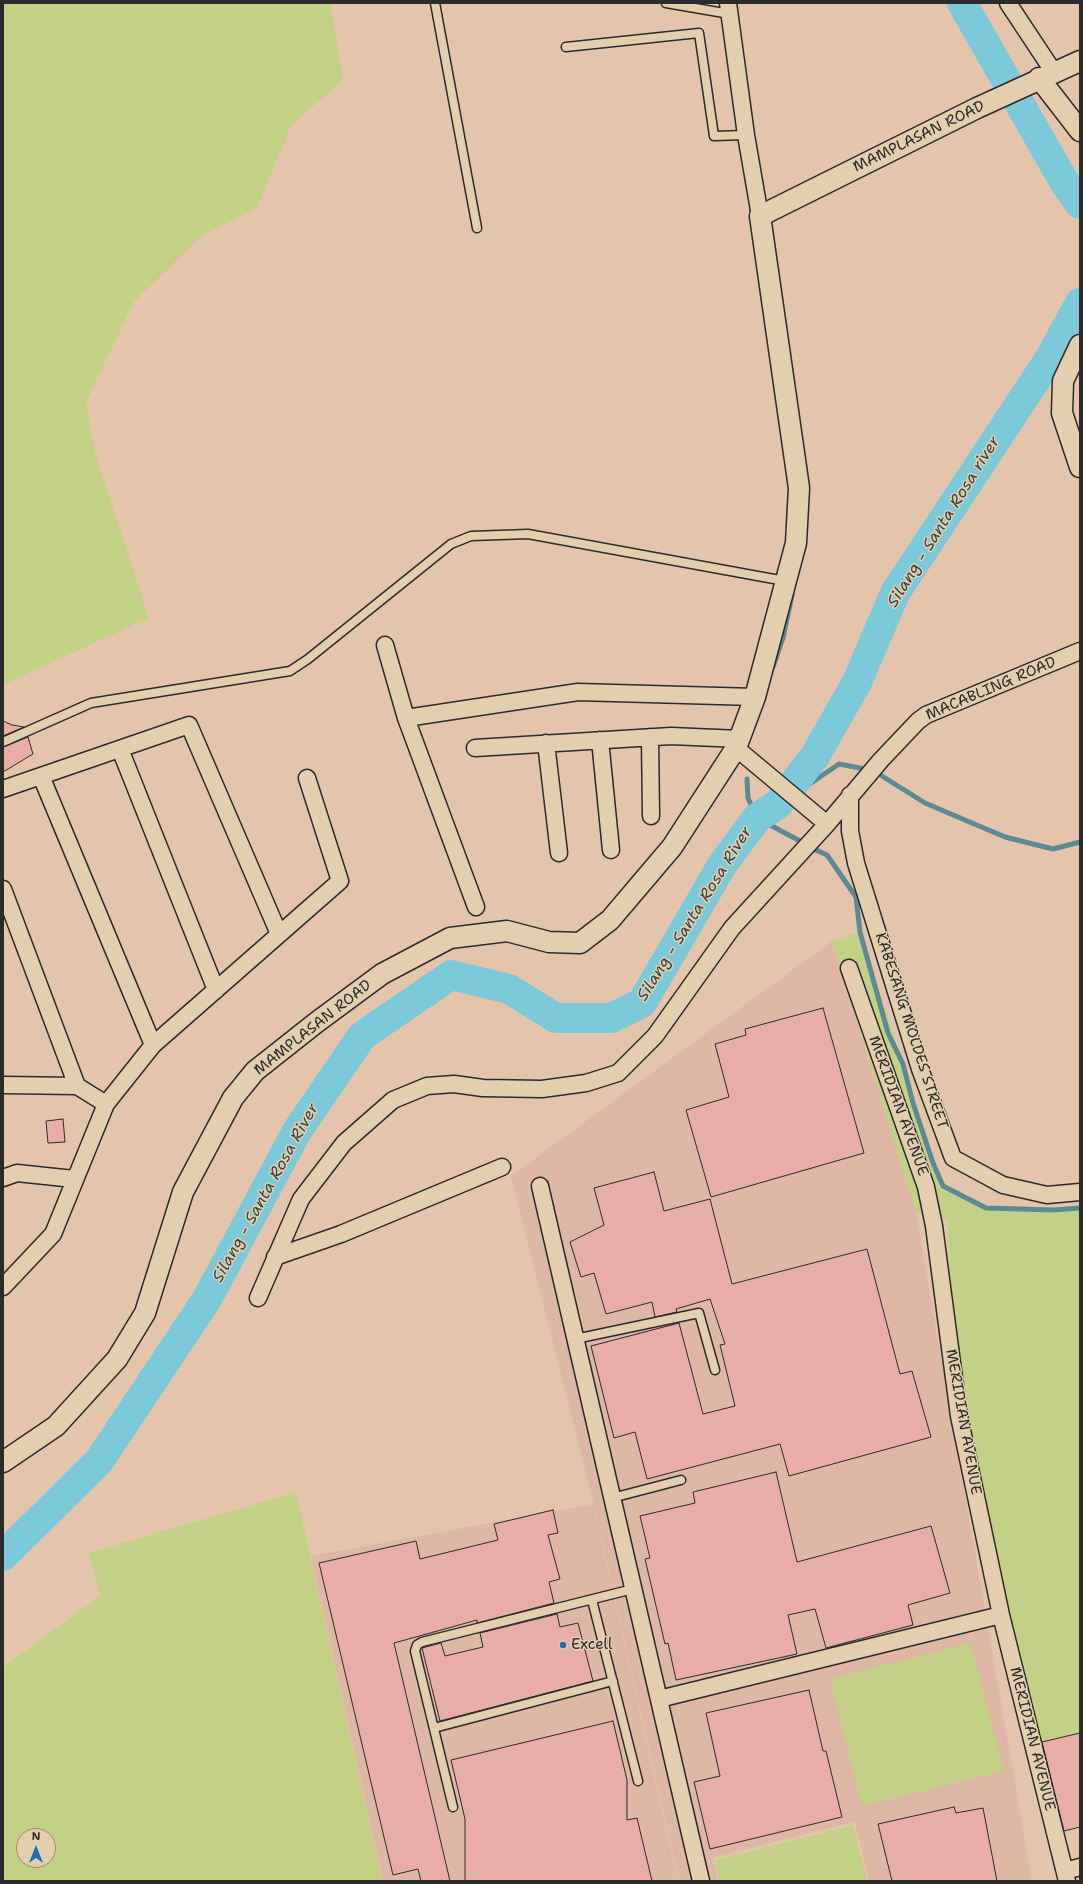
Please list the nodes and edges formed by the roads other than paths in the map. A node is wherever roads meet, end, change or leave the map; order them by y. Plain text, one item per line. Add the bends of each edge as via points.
1 (435, 3) edge
2 (666, 3) edge
3 (1008, 3) edge
4 (729, 9) edge
5 (566, 47) dead end
6 (1080, 61) edge
7 (1038, 79) junction
8 (1080, 131) edge
9 (746, 135) junction
10 (760, 216) junction
11 (477, 228) dead end
12 (1080, 345) edge
13 (1080, 467) edge
14 (785, 581) junction
15 (385, 645) dead end
16 (1080, 651) edge
17 (755, 697) junction
18 (406, 718) junction
19 (650, 737) junction
20 (600, 740) junction
21 (3, 742) edge
22 (546, 743) junction
23 (738, 744) junction
24 (475, 748) dead end
25 (120, 749) junction
26 (41, 776) junction
27 (307, 778) dead end
28 (3, 789) edge
29 (850, 795) junction
30 (651, 816) dead end
31 (820, 820) junction
32 (611, 850) dead end
33 (559, 853) dead end
34 (3, 889) edge
35 (476, 907) dead end
36 (279, 934) junction
37 (849, 968) dead end
38 (216, 990) junction
39 (153, 1045) junction
40 (3, 1085) edge
41 (77, 1086) junction
42 (106, 1104) junction
43 (502, 1167) dead end
44 (3, 1178) edge
45 (74, 1179) junction
46 (540, 1186) dead end
47 (1080, 1192) edge
48 (275, 1257) junction
49 (3, 1287) edge
50 (258, 1298) dead end
51 (575, 1339) junction
52 (715, 1370) dead end
53 (3, 1462) edge
54 (681, 1480) dead end
55 (612, 1498) junction
56 (633, 1590) junction
57 (592, 1600) junction
58 (1001, 1614) junction
59 (613, 1681) junction
60 (659, 1699) junction
61 (434, 1728) junction
62 (638, 1781) dead end
63 (453, 1806) dead end
64 (1070, 1873) edge
65 (701, 1881) edge

1 - 11 lane
2 - 4 lane
3 - 7 street
4 - 9 street
5 - 9 lane via 698,33 714,136
6 - 7 street, MAMPLASAN ROAD
7 - 8 street
7 - 10 street, MAMPLASAN ROAD
9 - 10 street
10 - 14 street, MAMPLASAN ROAD via 799,488 796,543
12 - 13 street via 1063,381 1062,413
14 - 17 street, MAMPLASAN ROAD
14 - 21 lane via 528,534 471,536 450,544 290,671 91,703
15 - 18 street
16 - 29 street, MACABLING ROAD via 926,715
17 - 18 street via 578,692
17 - 23 street, MAMPLASAN ROAD
18 - 35 street
19 - 20 street
19 - 23 street via 671,736
19 - 30 street
20 - 22 street
20 - 32 street
22 - 24 street
22 - 33 street
23 - 31 street via 769,776
23 - 53 street, MAMPLASAN ROAD via 672,847 610,920 580,943 549,942 507,931 450,938 382,974 255,1071 233,1098 183,1192 145,1313 117,1359 56,1426
25 - 26 street
25 - 36 street via 189,725
25 - 38 street
26 - 28 street
26 - 39 street
27 - 36 street via 340,880
29 - 31 street, MACABLING ROAD
29 - 47 street, KABESANG MOLDES STREET via 850,831 856,863 920,1069 953,1158 1003,1185 1047,1195
31 - 48 street, MACABLING ROAD via 732,928 655,1036 618,1072 586,1083 542,1089 483,1088 454,1084 427,1086 393,1100 344,1143 301,1199
34 - 41 street
36 - 38 street
37 - 58 street, MERIDIAN AVENUE via 926,1187 934,1226 959,1416
38 - 39 street
39 - 42 street
40 - 41 street
41 - 42 street
42 - 45 street
43 - 48 street via 342,1234
44 - 45 street via 18,1173
45 - 49 street via 53,1234
46 - 51 street
48 - 50 street, MACABLING ROAD
51 - 52 lane via 699,1314
51 - 55 street
54 - 55 lane
55 - 56 street
56 - 57 lane
56 - 60 street
57 - 59 lane
57 - 61 lane via 417,1645 415,1651
58 - 60 street
58 - 64 street, MERIDIAN AVENUE
59 - 61 lane
59 - 62 lane
60 - 65 street
61 - 63 lane

